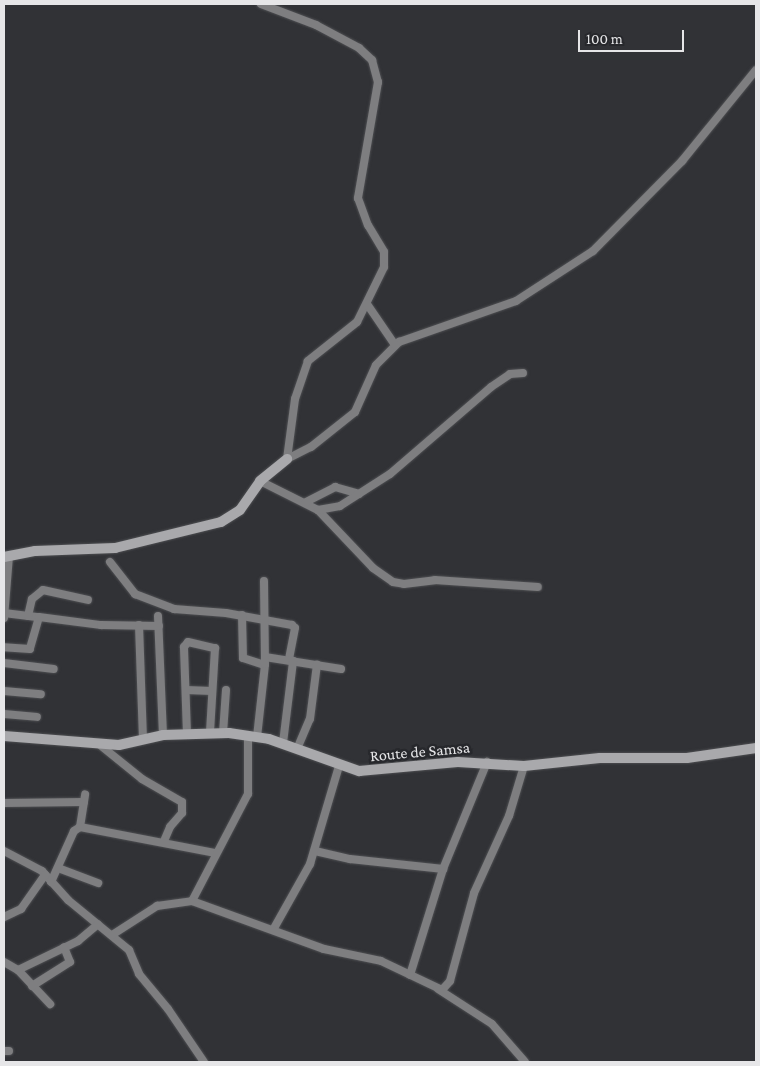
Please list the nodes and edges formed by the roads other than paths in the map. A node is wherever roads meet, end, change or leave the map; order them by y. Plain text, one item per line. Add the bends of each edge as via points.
1 (261, 4) edge
2 (756, 70) edge
3 (367, 304) junction
4 (394, 345) junction
5 (523, 373) dead end
6 (287, 459) junction
7 (260, 481) junction
8 (359, 494) junction
9 (306, 502) junction
10 (318, 510) junction
11 (6, 557) edge
12 (110, 562) dead end
13 (264, 581) dead end
14 (538, 587) dead end
15 (88, 600) dead end
16 (4, 613) edge
17 (242, 615) junction
18 (28, 616) junction
19 (158, 616) dead end
20 (39, 617) junction
21 (4, 618) edge
22 (266, 618) junction
23 (139, 625) junction
24 (159, 626) junction
25 (4, 647) edge
26 (291, 660) junction
27 (265, 661) junction
28 (4, 663) edge
29 (317, 664) junction
30 (54, 669) dead end
31 (341, 669) dead end
32 (186, 690) junction
33 (226, 690) dead end
34 (4, 691) edge
35 (212, 691) junction
36 (41, 694) dead end
37 (4, 714) edge
38 (37, 717) dead end
39 (210, 732) junction
40 (224, 733) junction
41 (187, 734) junction
42 (164, 735) junction
43 (4, 736) edge
44 (253, 736) junction
45 (144, 740) junction
46 (282, 743) junction
47 (100, 745) junction
48 (756, 748) edge
49 (297, 749) junction
50 (488, 762) junction
51 (339, 766) junction
52 (524, 766) junction
53 (4, 803) edge
54 (80, 827) junction
55 (164, 841) junction
56 (4, 851) edge
57 (315, 851) junction
58 (215, 852) junction
59 (58, 868) junction
60 (443, 869) junction
61 (45, 874) junction
62 (51, 882) junction
63 (98, 883) dead end
64 (192, 901) junction
65 (4, 917) edge
66 (98, 924) junction
67 (273, 930) junction
68 (112, 936) junction
69 (64, 947) junction
70 (4, 962) edge
71 (18, 970) junction
72 (410, 975) junction
73 (32, 986) junction
74 (438, 989) junction
75 (50, 1004) dead end
76 (204, 1062) edge
77 (525, 1062) edge

1 - 3 street via 316,25 359,48 375,66 378,88 358,198 385,260
2 - 4 street via 682,162 593,250 516,301 433,327
3 - 4 street
3 - 6 street via 354,326 308,362 295,399
4 - 6 street via 368,378 355,412 311,447
5 - 8 street via 510,374 490,387 390,474
6 - 7 street
7 - 9 street
7 - 11 street via 242,507 221,522 115,548 35,551
8 - 9 street via 335,488
8 - 10 street via 333,509
9 - 10 street
10 - 14 street via 373,568 393,582 404,584 435,580
11 - 16 street
12 - 17 street via 135,594 143,598 182,611
13 - 22 street
15 - 18 street via 43,590 32,599
16 - 18 street
16 - 21 street
17 - 22 street
17 - 27 street via 243,658
18 - 20 street
19 - 24 street
20 - 23 street
20 - 25 street via 30,649
22 - 26 street via 294,627
22 - 27 street
23 - 24 street
23 - 45 street
24 - 42 street
26 - 27 street
26 - 29 street
26 - 46 street
27 - 44 street
28 - 30 street
29 - 31 street
29 - 49 street via 310,719
32 - 35 street
32 - 35 street via 184,647 188,642 214,648
32 - 41 street
33 - 40 street
34 - 36 street
35 - 39 street
37 - 38 street
39 - 40 street, Route de Samsa
39 - 41 street, Route de Samsa
40 - 44 street, Route de Samsa
41 - 42 street, Route de Samsa
42 - 45 street, Route de Samsa
43 - 47 street, Route de Samsa
44 - 46 street, Route de Samsa
44 - 58 street via 248,794
45 - 47 street, Route de Samsa via 119,746
46 - 49 street, Route de Samsa
47 - 55 street via 142,780 182,802 182,813 170,827
48 - 52 street, Route de Samsa via 687,758 600,758
49 - 51 street, Route de Samsa
50 - 51 street, Route de Samsa via 372,772
50 - 52 street, Route de Samsa
50 - 60 street
51 - 57 street
52 - 74 street via 511,811 474,893 450,981 445,988
53 - 54 street via 84,798
54 - 55 street
54 - 59 street via 74,831
55 - 58 street
56 - 61 street
57 - 60 street via 350,859
57 - 67 street via 300,885
58 - 64 street
59 - 62 street
59 - 63 street
60 - 72 street
61 - 62 street
61 - 65 street via 21,909
62 - 66 street
64 - 67 street
64 - 68 street via 157,906
66 - 68 street
66 - 69 street
67 - 72 street via 324,949 381,961
68 - 76 street via 129,950 139,974 168,1009
69 - 71 street
69 - 73 street via 70,962
70 - 71 street
71 - 73 street
72 - 74 street
73 - 75 street
74 - 77 street via 492,1024

